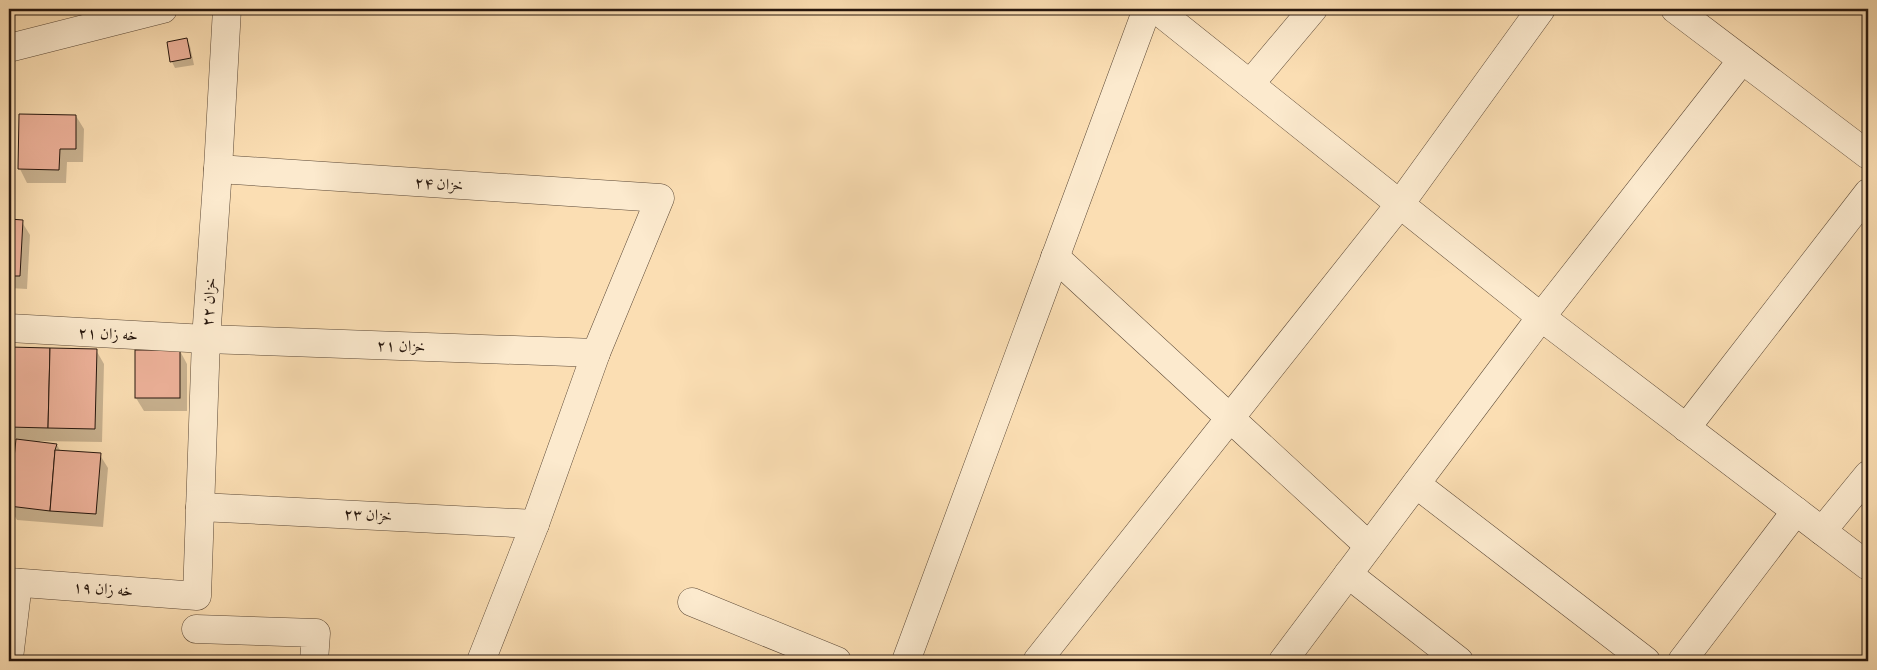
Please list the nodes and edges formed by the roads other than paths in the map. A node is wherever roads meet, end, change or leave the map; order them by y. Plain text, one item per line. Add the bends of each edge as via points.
1 (163, 9) edge
2 (227, 9) edge
3 (1147, 9) edge
4 (1156, 9) edge
5 (1312, 9) edge
6 (1541, 9) edge
7 (1675, 9) edge
8 (9, 48) edge
9 (1742, 60) junction
10 (1250, 84) junction
11 (1868, 156) edge
12 (218, 169) junction
13 (1868, 193) edge
14 (1400, 204) junction
15 (1055, 256) junction
16 (1541, 317) junction
17 (9, 328) edge
18 (206, 339) junction
19 (596, 353) junction
20 (1229, 419) junction
21 (1686, 428) junction
22 (1868, 474) edge
23 (1416, 484) junction
24 (200, 507) junction
25 (1796, 511) junction
26 (535, 524) junction
27 (1822, 531) junction
28 (1369, 546) junction
29 (1868, 566) edge
30 (1348, 574) junction
31 (13, 582) edge
32 (197, 596) joint
33 (692, 602) dead end
34 (196, 629) dead end
35 (9, 658) edge
36 (314, 661) edge
37 (481, 661) edge
38 (837, 661) edge
39 (906, 661) edge
40 (1037, 661) edge
41 (1283, 661) edge
42 (1459, 661) edge
43 (1646, 661) edge
44 (1682, 661) edge

1 - 8 street
2 - 12 street, خزان ۲۲
3 - 15 street
4 - 10 street
5 - 10 street
6 - 14 street
7 - 9 street
9 - 11 street
9 - 16 street
10 - 14 street
12 - 18 street, خزان ۲۲
12 - 19 street, خزان ۲۴ via 660,198
13 - 21 street
14 - 16 street
14 - 20 street
15 - 20 street
15 - 39 street
16 - 21 street
16 - 23 street
17 - 18 street, خه زان ۲۱
18 - 19 street, خزان ۲۱
18 - 24 street, خزان ۲۲
19 - 26 street
20 - 28 street
20 - 40 street
21 - 25 street
22 - 27 street
23 - 28 street
23 - 43 street
24 - 26 street, خزان ۲۳
24 - 32 street, خزان ۲۲
25 - 27 street
25 - 44 street
26 - 37 street
27 - 29 street
28 - 30 street
30 - 41 street
30 - 42 street
31 - 32 street, خه زان ۱۹
31 - 35 street
33 - 38 street
34 - 36 street via 316,632

